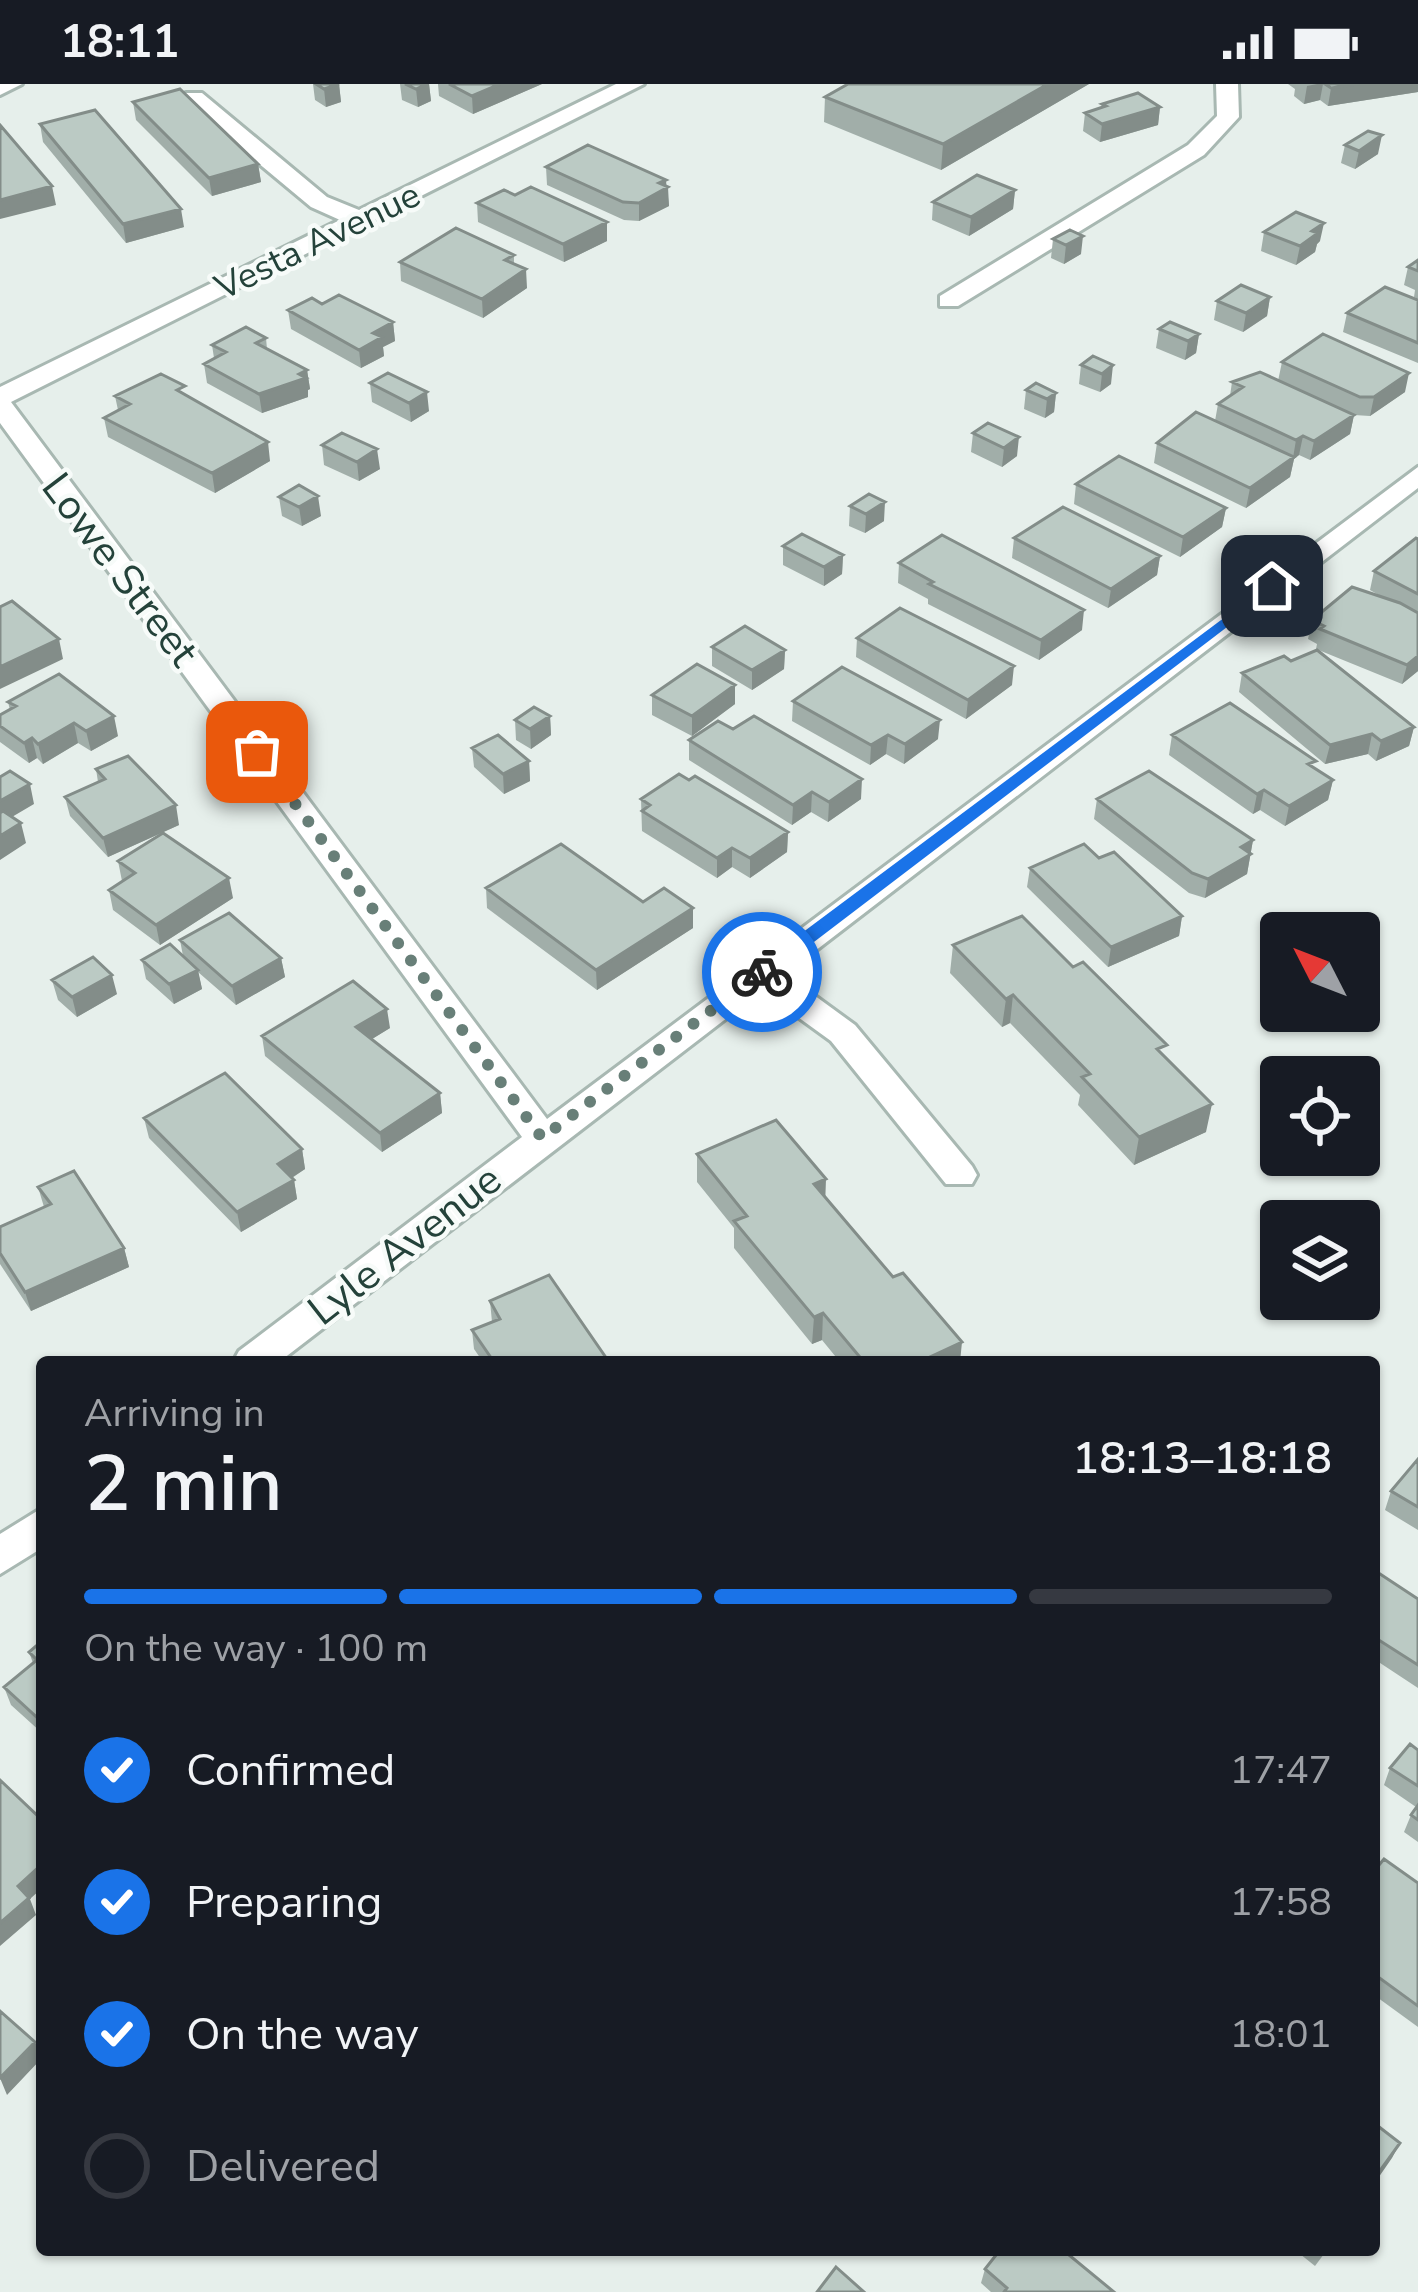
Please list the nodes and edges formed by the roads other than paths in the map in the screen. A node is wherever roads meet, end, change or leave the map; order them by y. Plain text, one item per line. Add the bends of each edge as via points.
1 (10, 84) edge
2 (633, 84) edge
3 (1227, 84) edge
4 (0, 88) edge
5 (194, 98) edge
6 (359, 220) junction
7 (949, 301) dead end
8 (0, 401) edge
9 (1418, 476) edge
10 (760, 974) junction
11 (542, 1138) junction
12 (959, 1175) dead end
13 (260, 1356) edge
14 (36, 1530) edge
15 (0, 1557) edge

1 - 4 street
2 - 6 street, Vesta Avenue
3 - 7 street via 1228,117 1196,150
5 - 6 street via 319,202
6 - 8 street, Vesta Avenue
8 - 11 street, Lowe Street
9 - 10 street, Lyle Avenue
10 - 11 street, Lyle Avenue
10 - 12 street via 843,1033
11 - 13 street, Lyle Avenue
14 - 15 street

